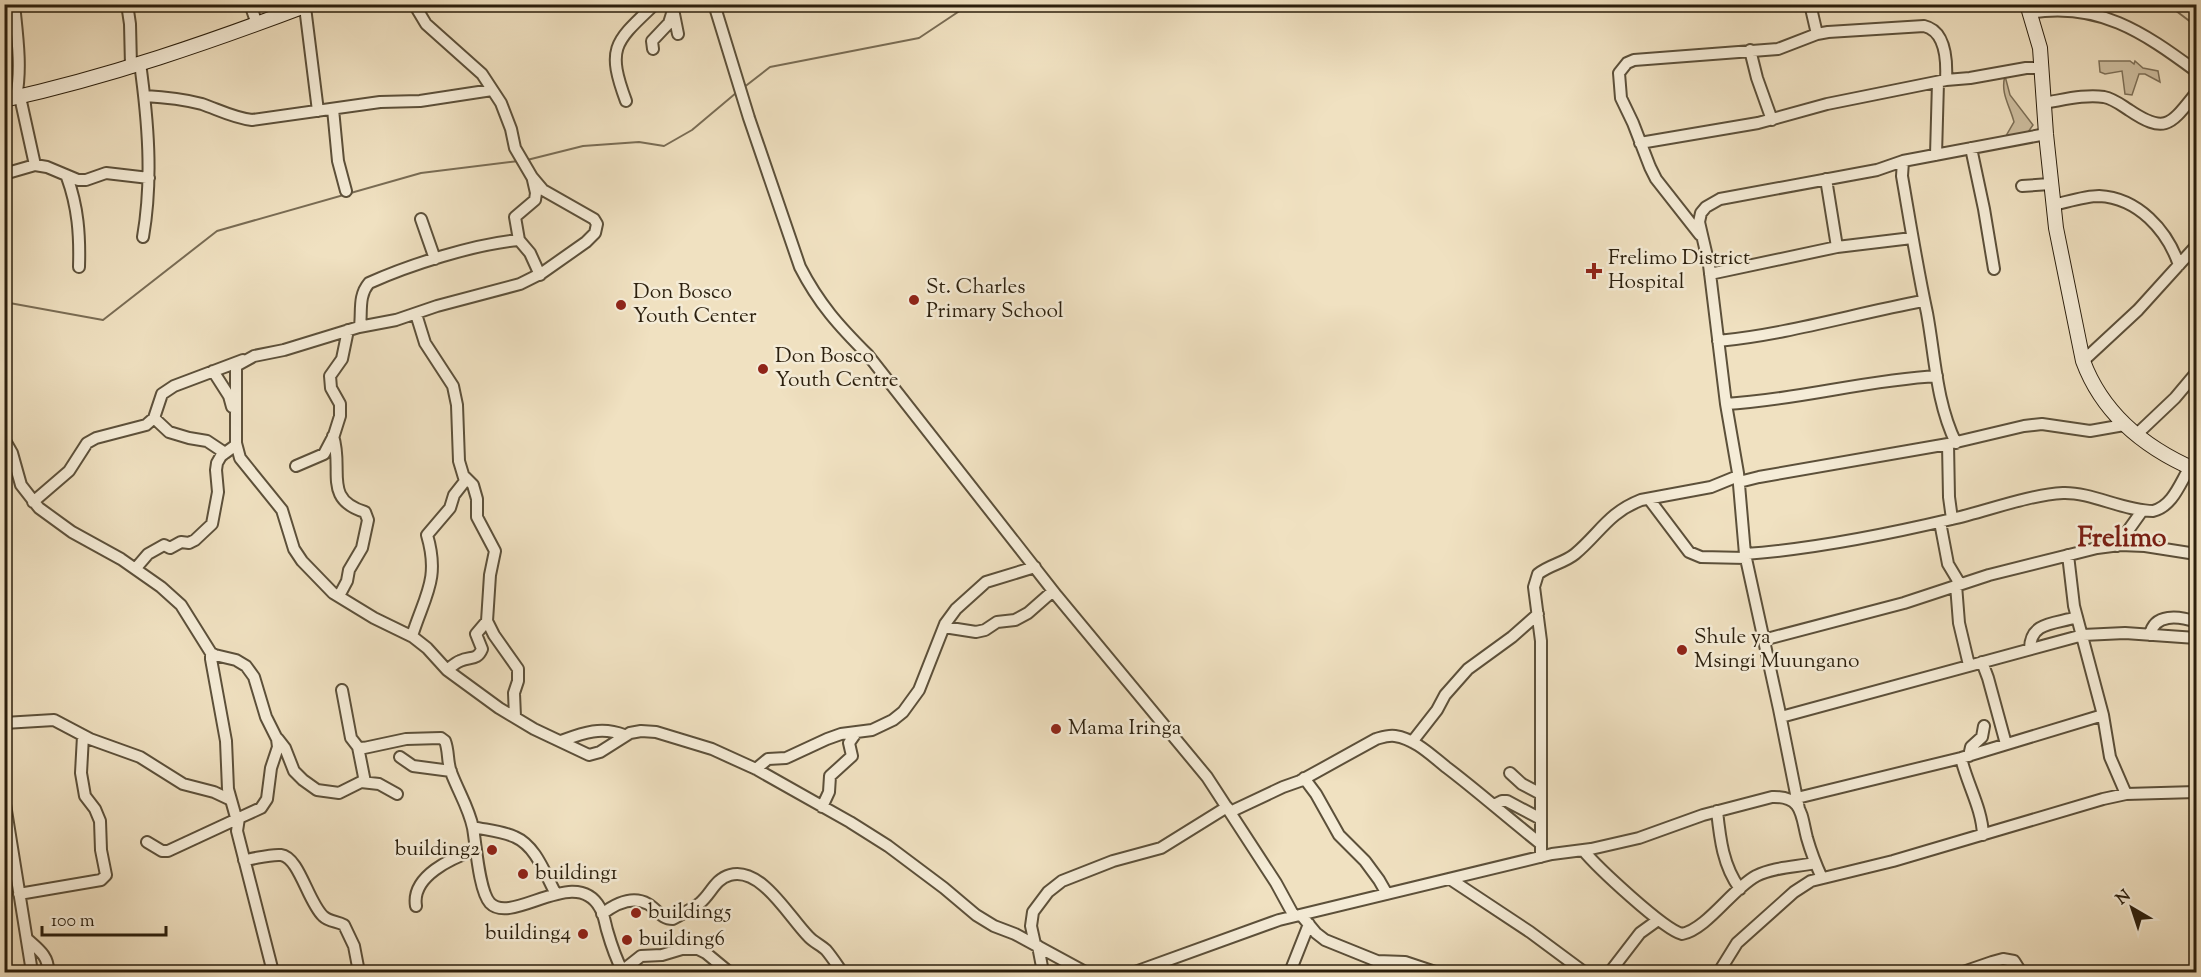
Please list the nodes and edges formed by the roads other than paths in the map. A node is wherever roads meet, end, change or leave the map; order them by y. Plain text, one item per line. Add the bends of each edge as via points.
1 (14, 4) edge
2 (127, 4) edge
3 (250, 4) edge
4 (414, 4) edge
5 (655, 4) edge
6 (714, 4) edge
7 (1810, 4) edge
8 (307, 6) edge
9 (674, 9) edge
10 (2028, 9) edge
11 (257, 24) junction
12 (678, 34) dead end
13 (1817, 34) junction
14 (653, 49) dead end
15 (1750, 50) junction
16 (135, 65) junction
17 (2041, 68) junction
18 (2196, 71) edge
19 (1942, 81) junction
20 (492, 90) junction
21 (2196, 93) edge
22 (145, 96) junction
23 (14, 98) edge
24 (626, 101) dead end
25 (2043, 103) junction
26 (333, 109) junction
27 (318, 111) junction
28 (1772, 120) junction
29 (2046, 134) junction
30 (1640, 143) junction
31 (1971, 148) junction
32 (1936, 155) junction
33 (1903, 161) junction
34 (35, 165) junction
35 (4, 174) edge
36 (67, 177) junction
37 (532, 177) junction
38 (149, 178) junction
39 (1826, 179) junction
40 (2050, 184) junction
41 (2022, 186) dead end
42 (346, 191) dead end
43 (2053, 205) junction
44 (421, 219) dead end
45 (1702, 236) junction
46 (143, 237) dead end
47 (1912, 238) junction
48 (519, 240) junction
49 (2196, 246) edge
50 (1837, 247) junction
51 (435, 259) junction
52 (2179, 265) junction
53 (78, 267) dead end
54 (1994, 269) dead end
55 (540, 274) junction
56 (1710, 274) junction
57 (1923, 301) junction
58 (416, 314) junction
59 (360, 326) junction
60 (348, 330) junction
61 (1718, 340) junction
62 (246, 359) junction
63 (2084, 361) junction
64 (213, 371) junction
65 (2196, 373) edge
66 (1936, 376) junction
67 (1726, 404) junction
68 (236, 411) junction
69 (154, 418) junction
70 (2124, 425) junction
71 (2136, 435) junction
72 (333, 436) junction
73 (4, 439) edge
74 (1952, 443) junction
75 (236, 445) junction
76 (225, 453) junction
77 (296, 466) dead end
78 (2193, 469) edge
79 (465, 477) junction
80 (1738, 479) junction
81 (1649, 499) junction
82 (33, 502) junction
83 (2142, 511) junction
84 (1952, 519) junction
85 (1940, 522) junction
86 (2116, 546) junction
87 (2196, 554) edge
88 (2068, 555) junction
89 (1745, 556) junction
90 (1035, 567) junction
91 (136, 568) junction
92 (1958, 584) junction
93 (1053, 591) junction
94 (339, 596) junction
95 (1538, 614) junction
96 (2077, 617) junction
97 (487, 621) junction
98 (2196, 622) edge
99 (944, 627) junction
100 (2083, 635) junction
101 (2150, 635) junction
102 (412, 636) junction
103 (2196, 638) edge
104 (1763, 640) junction
105 (2030, 649) junction
106 (212, 652) junction
107 (1982, 662) junction
108 (1969, 665) junction
109 (447, 670) junction
110 (342, 690) dead end
111 (2103, 715) junction
112 (515, 717) junction
113 (1781, 717) junction
114 (4, 723) edge
115 (1984, 726) dead end
116 (856, 733) junction
117 (624, 735) junction
118 (82, 736) junction
119 (278, 739) junction
120 (561, 741) junction
121 (1412, 742) junction
122 (2006, 744) junction
123 (358, 747) junction
124 (400, 757) dead end
125 (1965, 757) junction
126 (756, 769) junction
127 (451, 771) junction
128 (1510, 772) dead end
129 (1304, 778) junction
130 (365, 782) junction
131 (2196, 792) edge
132 (397, 794) dead end
133 (1541, 794) junction
134 (2126, 794) junction
135 (4, 798) edge
136 (231, 800) junction
137 (1798, 803) junction
138 (1494, 805) junction
139 (822, 807) junction
140 (1229, 810) junction
141 (1717, 811) junction
142 (1541, 819) junction
143 (237, 820) junction
144 (473, 827) junction
145 (1983, 835) junction
146 (147, 842) dead end
147 (1541, 844) junction
148 (475, 850) junction
149 (1584, 850) junction
150 (1541, 857) junction
151 (244, 860) junction
152 (1815, 863) junction
153 (1450, 879) junction
154 (1822, 879) junction
155 (1740, 889) junction
156 (19, 894) junction
157 (556, 894) junction
158 (1387, 894) junction
159 (416, 906) dead end
160 (602, 914) junction
161 (1297, 915) junction
162 (1659, 920) junction
163 (1309, 924) junction
164 (27, 939) junction
165 (1036, 945) junction
166 (32, 972) edge
167 (48, 972) edge
168 (273, 972) edge
169 (359, 972) edge
170 (622, 972) edge
171 (729, 972) edge
172 (842, 972) edge
173 (1043, 972) edge
174 (1085, 972) edge
175 (1135, 972) edge
176 (1290, 972) edge
177 (1436, 972) edge
178 (1584, 972) edge
179 (1610, 972) edge
180 (1719, 972) edge
181 (1963, 972) edge
182 (2020, 972) edge

1 - 23 street via 18,87
2 - 16 street
3 - 11 street
4 - 20 street via 426,24 482,74
5 - 24 street via 624,36 616,51 615,64
6 - 90 street via 749,118 800,267 811,288
7 - 13 street
8 - 11 street
8 - 27 street
9 - 12 street
9 - 14 street via 666,27 652,41
10 - 17 street via 2040,48
10 - 18 street via 2073,9 2112,20 2148,38
11 - 16 street
13 - 15 street via 1778,49
13 - 19 street via 1931,27 1939,34 1947,69
15 - 28 street
15 - 30 street via 1627,63 1619,73 1621,98
16 - 22 street
16 - 23 street
17 - 19 street
17 - 25 street
19 - 28 street via 1827,104
19 - 32 street
20 - 26 street
20 - 37 street via 505,112 515,148
21 - 25 street via 2171,121 2161,125 2105,97
22 - 27 street via 199,104 252,120
22 - 38 street
23 - 34 street
25 - 29 street
26 - 27 street
26 - 42 street via 338,161
28 - 30 street
29 - 31 street
29 - 40 street
30 - 45 street via 1656,179
31 - 32 street
31 - 54 street
32 - 33 street
33 - 39 street
33 - 47 street
34 - 35 street
34 - 36 street
36 - 38 street via 86,180 114,173
36 - 53 street via 80,232
37 - 48 street via 535,200 515,217
37 - 55 street via 543,190 597,224 586,242
38 - 46 street
39 - 45 street via 1720,199 1701,213
39 - 50 street
40 - 41 street
40 - 43 street
43 - 52 street via 2096,196 2121,200 2160,229
43 - 63 street
44 - 51 street
45 - 56 street
47 - 50 street
47 - 57 street
48 - 51 street
48 - 55 street
49 - 52 street
50 - 56 street
51 - 59 street via 369,283 362,291
52 - 63 street
55 - 58 street via 520,284
56 - 61 street
57 - 61 street via 1795,330
57 - 66 street
58 - 59 street
58 - 79 street via 425,343 453,386 458,405 459,461
59 - 60 street
60 - 62 street
60 - 72 street via 342,359 330,376 331,388 340,404
61 - 67 street
62 - 64 street
62 - 68 street via 235,369
63 - 70 street via 2099,395
64 - 68 street
64 - 69 street via 162,394
65 - 71 street
66 - 67 street
66 - 74 street
67 - 80 street
68 - 75 street
69 - 76 street via 169,432 207,441
69 - 82 street via 146,425 87,443 69,471
70 - 71 street
70 - 74 street via 2090,430 2042,424
71 - 78 street
72 - 77 street via 324,454
72 - 94 street via 341,499 365,512 368,520 362,548
73 - 82 street via 21,485
74 - 80 street
74 - 84 street
75 - 76 street
75 - 94 street via 240,458 282,510 294,549 302,561
76 - 91 street via 216,470 218,492 212,524 206,532 191,542 156,548
78 - 83 street via 2166,505
79 - 97 street via 473,484 477,517 495,551
79 - 102 street via 450,508 427,535 432,549 432,580
80 - 81 street
80 - 89 street
81 - 89 street via 1689,552 1701,557
81 - 95 street via 1616,513 1574,555 1538,574 1534,587
82 - 91 street via 51,519
83 - 84 street via 2065,493
83 - 86 street
84 - 85 street
85 - 89 street
85 - 92 street via 1946,559
86 - 87 street
86 - 88 street
88 - 92 street
88 - 96 street
89 - 104 street
90 - 93 street
90 - 99 street via 986,582
91 - 106 street via 177,600
92 - 104 street via 1835,623
92 - 108 street via 1959,623
93 - 99 street via 1028,613 1015,620 997,622 985,630
93 - 140 street via 1187,750
94 - 102 street
95 - 121 street via 1468,669
95 - 133 street
96 - 100 street
96 - 105 street via 2036,630
97 - 109 street via 476,634 481,653
97 - 112 street via 518,669
98 - 101 street via 2159,620 2151,627
99 - 116 street via 920,690 903,712 893,720
100 - 101 street
100 - 105 street
100 - 111 street
101 - 103 street
102 - 109 street
104 - 113 street
105 - 107 street
106 - 119 street via 246,666
106 - 136 street
107 - 108 street
107 - 122 street
108 - 113 street
109 - 112 street
110 - 123 street via 351,738
111 - 122 street
111 - 134 street via 2110,757
112 - 120 street
113 - 137 street
114 - 118 street via 54,720
115 - 125 street via 1982,738
116 - 126 street via 827,739 786,758 768,759
116 - 139 street via 849,743 852,756 830,776 830,792
117 - 120 street via 600,730
117 - 120 street via 589,755
117 - 126 street via 656,732 712,749
118 - 136 street via 140,757 183,784
118 - 156 street via 81,773 86,796 100,821 105,875 101,880
119 - 130 street via 294,771 317,790 339,793
119 - 143 street via 267,799 261,808
121 - 129 street via 1387,735
121 - 138 street
122 - 125 street
123 - 127 street via 441,738 447,743
123 - 130 street
124 - 127 street via 413,766
125 - 137 street
125 - 145 street
126 - 139 street
127 - 144 street
128 - 133 street
129 - 140 street
129 - 158 street via 1339,835 1372,869
130 - 132 street via 379,784
131 - 134 street
133 - 142 street
134 - 145 street
135 - 156 street
136 - 143 street
137 - 141 street via 1772,797
137 - 152 street
138 - 142 street via 1507,801
138 - 147 street
139 - 165 street via 888,846 975,915
140 - 161 street
140 - 165 street via 1161,848 1085,871 1053,888 1031,917
141 - 149 street via 1640,838
141 - 155 street via 1727,865
142 - 147 street
143 - 146 street via 168,851
143 - 151 street
144 - 148 street
144 - 157 street via 504,833 527,844
145 - 154 street
147 - 150 street
148 - 157 street via 486,898 492,905 515,907
148 - 159 street via 429,876 417,892
149 - 150 street
149 - 162 street
150 - 153 street
151 - 168 street
151 - 169 street via 283,855 290,859 319,912 344,925 354,946
152 - 154 street
152 - 155 street via 1772,870
153 - 158 street
153 - 178 street
154 - 180 street via 1802,886 1753,928 1737,943
155 - 162 street via 1688,933 1675,932
156 - 164 street
157 - 160 street via 586,895
158 - 161 street
160 - 170 street
160 - 172 street via 621,902 638,900 673,919 699,904 724,877 742,874 758,880 809,938 828,952
161 - 163 street
161 - 175 street
162 - 179 street via 1640,933
163 - 176 street
163 - 177 street via 1325,940 1377,961 1405,962
164 - 166 street
164 - 167 street via 46,957
165 - 173 street
165 - 174 street
170 - 171 street via 641,956 662,956 682,949 706,953
181 - 182 street via 2003,959 2014,962

